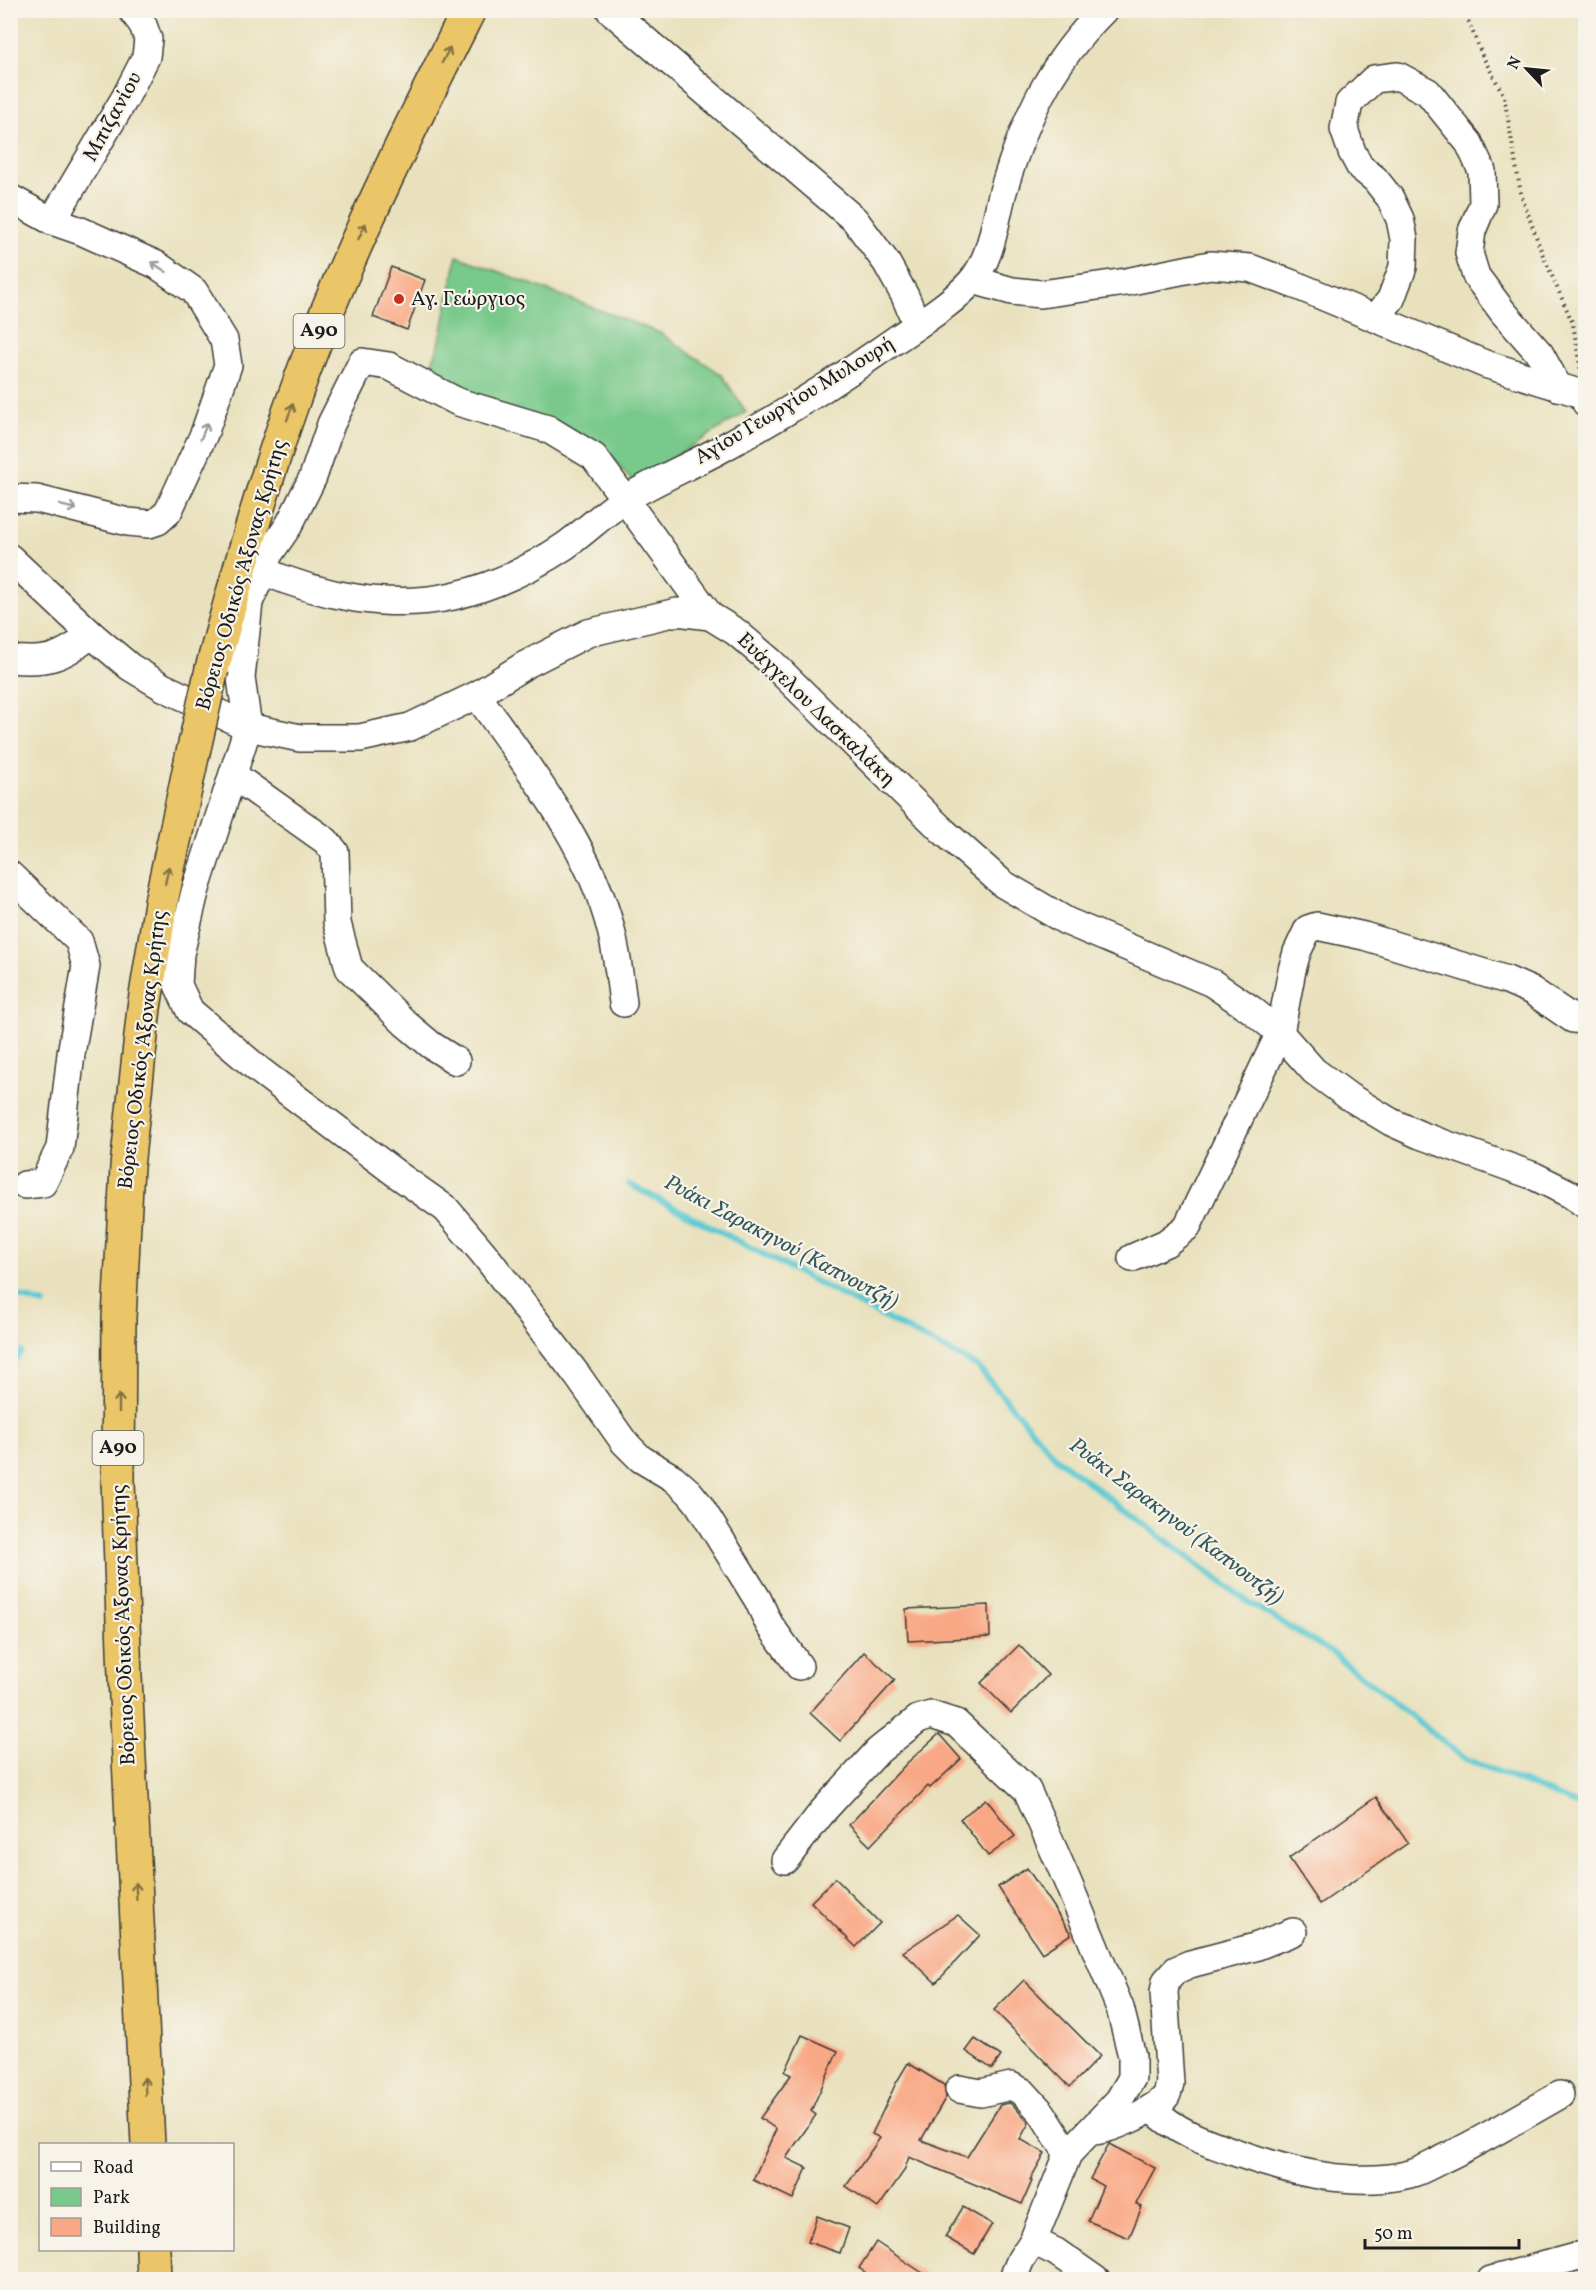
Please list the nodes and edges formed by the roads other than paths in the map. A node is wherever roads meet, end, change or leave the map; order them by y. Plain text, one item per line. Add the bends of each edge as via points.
1 (132, 10) edge
2 (469, 10) edge
3 (610, 10) edge
4 (1104, 10) edge
5 (10, 198) edge
6 (52, 221) junction
7 (973, 280) junction
8 (1376, 318) junction
9 (917, 325) junction
10 (1558, 387) junction
11 (1585, 395) edge
12 (1586, 403) edge
13 (10, 498) edge
14 (625, 499) junction
15 (10, 558) edge
16 (263, 571) junction
17 (710, 616) junction
18 (92, 635) junction
19 (10, 659) edge
20 (477, 695) junction
21 (248, 727) junction
22 (233, 775) junction
23 (10, 874) edge
24 (622, 1002) dead end
25 (1586, 1020) edge
26 (1280, 1033) junction
27 (456, 1061) dead end
28 (25, 1185) dead end
29 (1586, 1205) edge
30 (1131, 1258) dead end
31 (799, 1666) dead end
32 (785, 1860) dead end
33 (1293, 1932) dead end
34 (959, 2090) dead end
35 (1560, 2095) dead end
36 (1152, 2108) junction
37 (1089, 2131) junction
38 (148, 2143) edge
39 (1068, 2154) junction
40 (1033, 2241) junction
41 (153, 2251) edge
42 (1586, 2254) edge
43 (154, 2280) edge
44 (1012, 2280) edge
45 (1096, 2280) edge
46 (1491, 2280) edge

1 - 6 street, Μπιζανίου via 143,25 146,57
38 -> 2 highway, Βόρειος Οδικός Άξονας Κρήτης / Α90, bridge via 118,1480 119,1318 127,1167 144,1008 162,897 212,669 272,460 324,319 396,154
3 - 9 street via 855,220 886,262
4 - 7 street, Αγίου Γεωργίου Μυλουρή via 1054,70 1028,119 990,248
5 - 6 street
13 -> 6 street via 37,500 128,522 149,525 158,521 168,512 195,453 228,365 224,340 194,291 157,265
7 - 8 street via 1041,294 1210,265 1250,268
7 - 9 street, Αγίου Γεωργίου Μυλουρή
8 - 10 street via 1485,364
8 - 10 street via 1391,300 1403,267 1404,239 1390,198 1360,167 1344,129 1349,102 1374,80 1398,76 1428,92 1469,142 1482,171 1483,204 1472,231 1469,253 1476,276 1540,354
9 - 14 street, Αγίου Γεωργίου Μυλουρή via 821,390
10 - 11 street
11 - 12 street
14 - 16 street, Αγίου Γεωργίου Μυλουρή via 564,547 529,567 454,596 422,601 361,600 291,583
14 - 16 street via 594,457 548,429 458,402 389,366 362,362 331,424 313,477
14 - 17 street
15 - 18 street, Ευάγγελου Δασκαλάκη
16 - 21 street via 249,602 241,678
17 - 20 street, Ευάγγελου Δασκαλάκη via 677,612 588,633
17 - 26 street, Ευάγγελου Δασκαλάκη via 770,661 942,830 1003,884 1066,921 1212,983
18 - 19 street via 51,658 35,662
18 - 21 street, Ευάγγελου Δασκαλάκη via 148,678
20 - 21 street, Ευάγγελου Δασκαλάκη via 410,727 360,738 300,738
20 - 24 street via 563,820 586,864 611,928
21 - 22 street
22 - 27 street via 326,841 335,852 338,923 349,968 406,1024
22 - 31 street via 195,892 180,954 178,985 190,1011 259,1070 446,1209 578,1375 624,1442 681,1485 698,1503 769,1624
23 - 28 street via 80,941 86,966 60,1148 43,1183
25 - 26 street via 1573,1019 1532,991 1507,980 1364,936 1317,926 1308,929 1297,952
26 - 29 street, Ευάγγελου Δασκαλάκη via 1314,1071 1391,1122 1534,1176
26 - 30 street via 1187,1227 1166,1243
32 - 37 street via 878,1751 918,1719 931,1715 943,1718 966,1732 1027,1790 1120,2008 1132,2056 1132,2078 1119,2100
33 - 36 street via 1255,1947 1190,1964 1176,1970 1166,1981 1170,2083 1167,2096
34 - 39 street via 981,2093 1011,2086 1023,2092 1042,2113
35 - 36 street via 1412,2174 1381,2179 1337,2178 1266,2163 1173,2127
36 - 37 street via 1099,2132
37 - 39 street
39 - 40 street
40 - 44 street
40 - 45 street
41 - 43 highway
42 - 46 street

